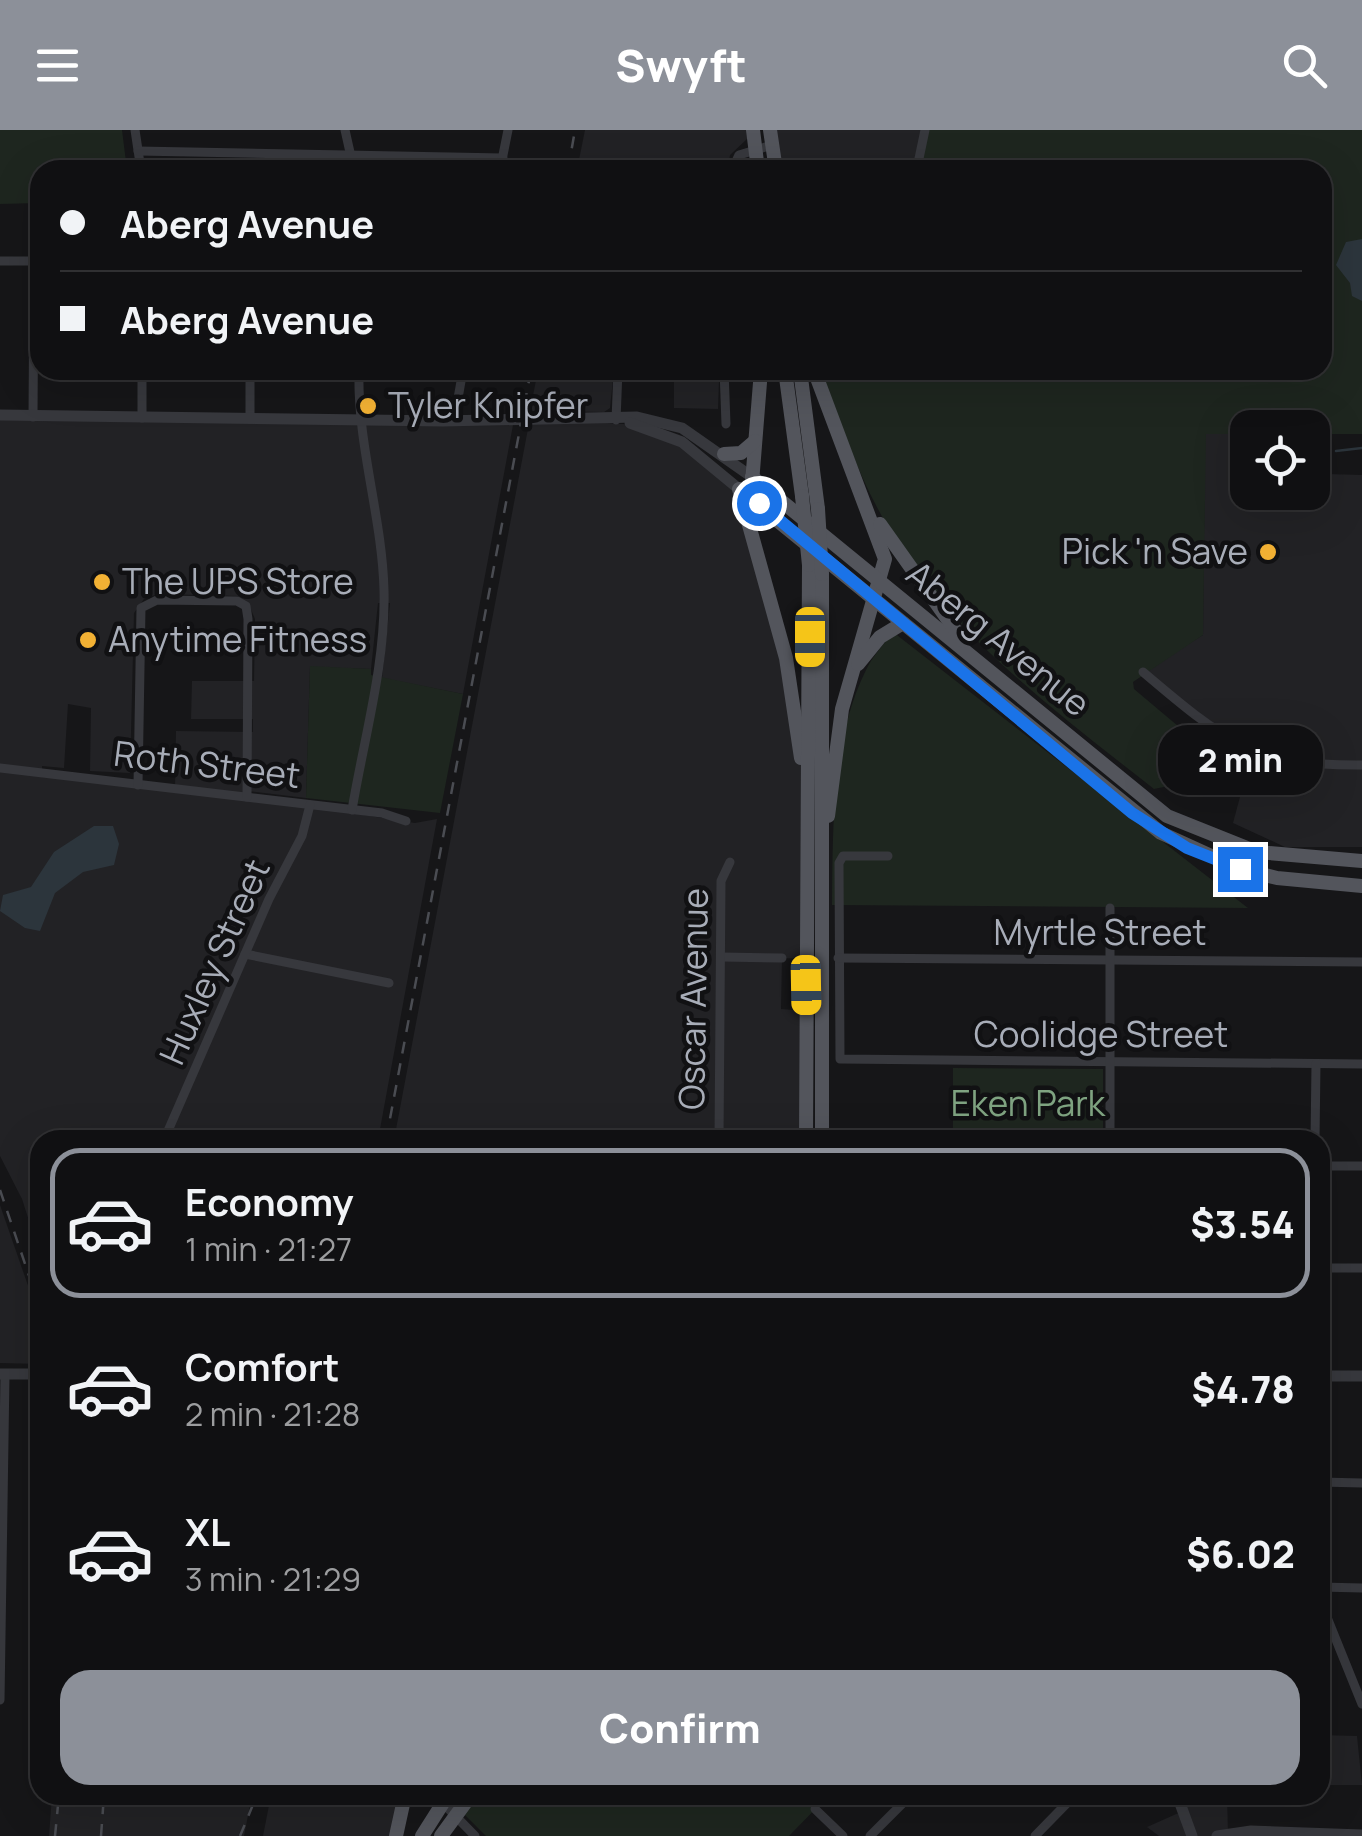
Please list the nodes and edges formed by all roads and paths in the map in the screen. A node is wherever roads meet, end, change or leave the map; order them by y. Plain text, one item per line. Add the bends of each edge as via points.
1 (135, 130) edge
2 (346, 130) edge
3 (508, 130) edge
4 (753, 130) edge
5 (925, 130) edge
6 (771, 137) edge
7 (756, 148) junction
8 (138, 152) junction
9 (352, 155) junction
10 (502, 158) joint
11 (139, 160) edge
12 (353, 160) edge
13 (735, 160) edge
14 (757, 160) edge
15 (919, 160) edge
16 (0, 260) edge
17 (30, 261) edge
18 (33, 380) edge
19 (142, 380) edge
20 (250, 380) edge
21 (359, 380) edge
22 (461, 380) edge
23 (618, 380) edge
24 (724, 380) edge
25 (761, 380) edge
26 (787, 380) edge
27 (801, 380) edge
28 (818, 380) edge
29 (0, 413) edge
30 (32, 413) junction
31 (142, 414) junction
32 (250, 415) junction
33 (359, 416) junction
34 (454, 417) junction
35 (616, 420) junction
36 (726, 424) dead end
37 (755, 440) junction
38 (724, 454) junction
39 (850, 468) junction
40 (752, 477) junction
41 (739, 490) junction
42 (764, 509) junction
43 (753, 541) junction
44 (848, 556) junction
45 (815, 570) junction
46 (879, 580) junction
47 (873, 598) junction
48 (902, 623) junction
49 (979, 661) junction
50 (1143, 672) dead end
51 (851, 678) junction
52 (1362, 766) edge
53 (0, 768) edge
54 (138, 784) junction
55 (247, 798) junction
56 (310, 805) junction
57 (807, 809) junction
58 (352, 810) junction
59 (406, 821) dead end
60 (888, 856) dead end
61 (822, 861) junction
62 (1362, 861) edge
63 (730, 862) dead end
64 (1357, 885) edge
65 (1110, 908) dead end
66 (246, 954) junction
67 (722, 957) junction
68 (782, 958) dead end
69 (838, 958) junction
70 (1110, 960) junction
71 (1362, 962) edge
72 (389, 983) dead end
73 (1110, 1062) junction
74 (1316, 1064) junction
75 (1362, 1064) edge
76 (168, 1130) edge
77 (719, 1130) edge
78 (806, 1130) edge
79 (822, 1130) edge
80 (1110, 1130) edge
81 (1315, 1130) edge
82 (1330, 1166) edge
83 (1362, 1166) edge
84 (1330, 1268) edge
85 (1362, 1268) edge
86 (2, 1374) edge
87 (30, 1374) edge
88 (1330, 1376) edge
89 (1362, 1376) edge
90 (1330, 1482) edge
91 (1362, 1482) edge
92 (1330, 1587) edge
93 (1362, 1588) edge
94 (2, 1602) edge
95 (1330, 1625) edge
96 (0, 1700) edge
97 (1362, 1704) edge
98 (403, 1805) edge
99 (438, 1805) edge
100 (447, 1805) edge
101 (463, 1805) edge
102 (900, 1805) edge
103 (1065, 1805) edge
104 (1181, 1805) edge
105 (815, 1809) dead end
106 (455, 1816) junction
107 (1362, 1835) edge
108 (396, 1836) edge
109 (422, 1836) edge
110 (441, 1836) edge
111 (474, 1836) edge
112 (843, 1836) edge
113 (870, 1836) edge
114 (1035, 1836) edge
115 (1192, 1836) edge
116 (1218, 1836) edge

1 - 8 street
2 - 9 street
3 - 10 street
4 - 7 main road
5 - 15 street
6 - 7 street
7 - 13 street
7 - 14 main road
8 - 9 street
8 - 11 street
9 - 10 street
9 - 12 street
16 - 17 street
18 - 30 street
19 - 31 street
20 - 32 street
21 - 33 street
22 - 34 street
23 - 35 street
24 - 36 street
25 - 37 main road
26 - 45 main road, bridge
27 - 45 main road, bridge via 818,509
28 - 39 main road
29 - 30 street, Aberg Avenue
30 - 31 street, Aberg Avenue
31 - 32 street, Aberg Avenue
32 - 33 street, Aberg Avenue
33 - 34 street, Aberg Avenue
33 - 58 street via 383,563 384,626
34 - 35 street, Aberg Avenue
35 - 38 street, Aberg Avenue via 670,423
35 - 41 street, Aberg Avenue via 682,442
37 - 38 main road via 743,452
37 - 40 main road
38 - 40 street, Aberg Avenue
39 - 46 main road via 884,553
39 - 49 main road via 910,572
40 - 42 main road
40 - 44 main road, Aberg Avenue
41 - 42 street, Aberg Avenue
41 - 43 main road
42 - 43 main road
42 - 44 main road via 785,512
42 - 47 main road, Aberg Avenue
43 - 57 main road via 786,658
44 - 46 main road, Aberg Avenue
45 - 57 main road
45 - 61 main road
46 - 47 main road
46 - 49 main road, Aberg Avenue
47 - 48 main road, Aberg Avenue
47 - 51 main road
48 - 51 main road via 872,645
48 - 64 main road, Aberg Avenue via 1161,833 1240,869
49 - 62 main road, Aberg Avenue via 1167,816 1257,852
50 - 52 street via 1237,745 1293,764
51 - 61 main road
53 - 54 street, Roth Street
54 - 55 street, Roth Street
54 - 55 street via 141,608 157,600 242,603 248,620
55 - 56 street, Roth Street
56 - 58 street, Roth Street
56 - 66 street, Huxley Street
57 - 78 main road
58 - 59 street, Roth Street
60 - 69 street via 841,857
61 - 79 main road
63 - 67 street, Oscar Avenue via 721,880
65 - 70 street
66 - 72 street
66 - 76 street, Huxley Street
67 - 68 street
67 - 77 street, Oscar Avenue
69 - 70 street, Myrtle Street
69 - 73 street, Coolidge Street via 840,1059
70 - 71 street, Myrtle Street
70 - 73 street
73 - 74 street, Coolidge Street
73 - 80 street
74 - 75 street, Coolidge Street
74 - 81 street
82 - 83 street
84 - 85 street
86 - 87 street
86 - 94 street
88 - 89 street
90 - 91 street
92 - 93 street
94 - 96 street
95 - 97 street
98 - 108 main road
99 - 109 main road
100 - 106 street
101 - 106 main road
102 - 113 street
103 - 114 street
104 - 115 street
105 - 112 street
106 - 110 main road
106 - 111 street
107 - 116 street

